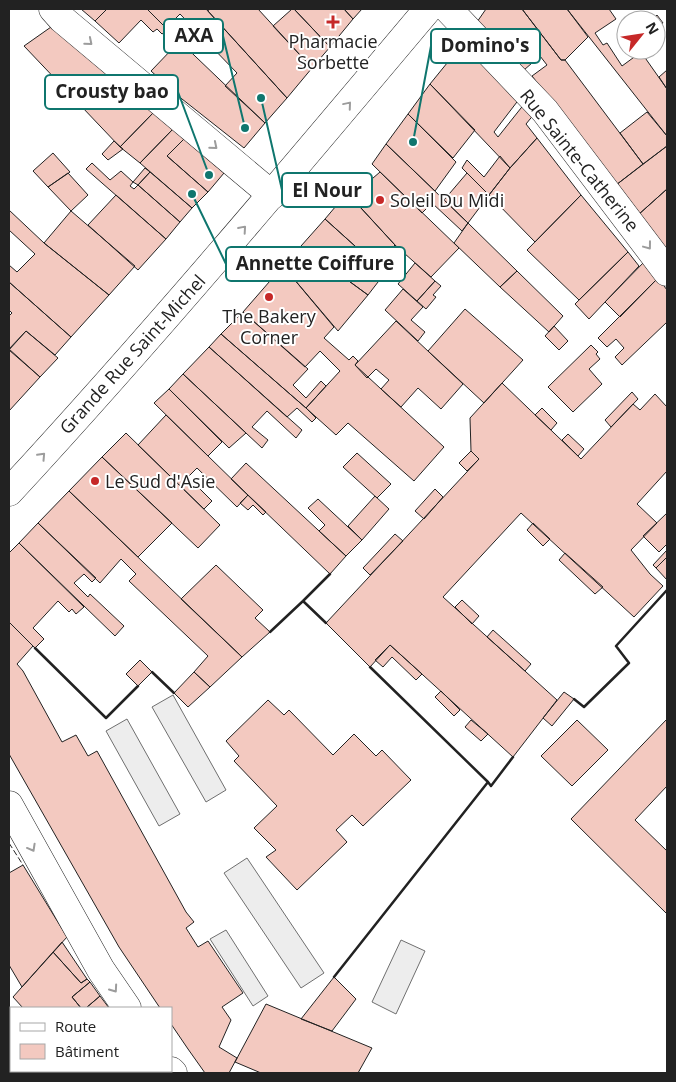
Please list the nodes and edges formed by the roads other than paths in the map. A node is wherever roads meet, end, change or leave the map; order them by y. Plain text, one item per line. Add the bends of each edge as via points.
1 (53, 9) edge
2 (428, 9) edge
3 (448, 9) edge
4 (272, 195) junction
5 (667, 272) edge
6 (9, 492) edge
7 (9, 805) edge
8 (126, 1007) edge

1 -> 4 street
4 -> 2 street, Grande Rue Saint-Michel
3 -> 5 street, Rue Sainte-Catherine via 545,111
6 -> 4 street, Grande Rue Saint-Michel
7 -> 8 street via 101,970

